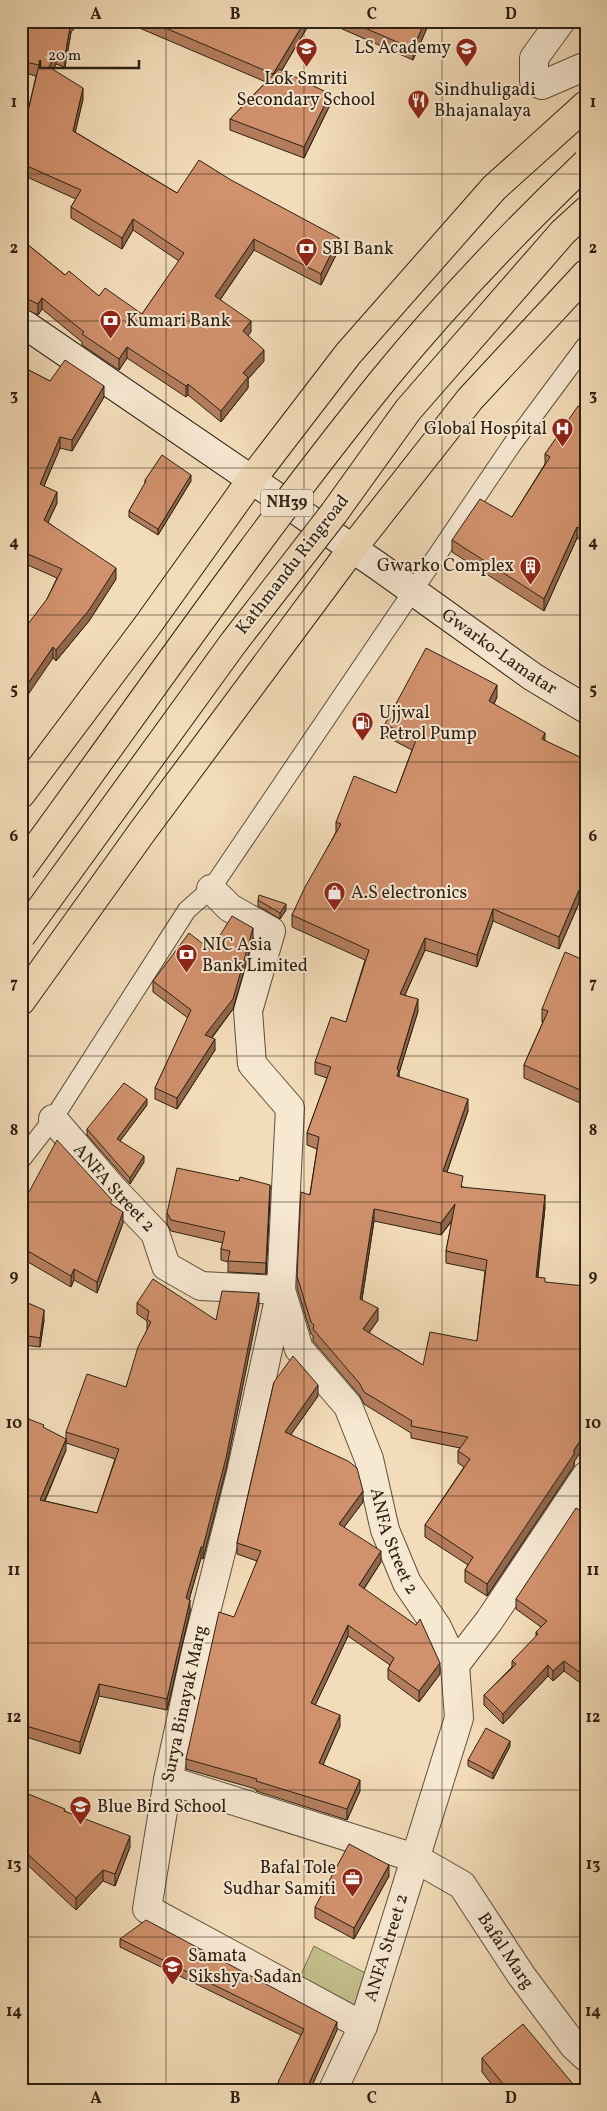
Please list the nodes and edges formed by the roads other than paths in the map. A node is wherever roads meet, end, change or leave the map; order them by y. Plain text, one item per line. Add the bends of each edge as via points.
1 (558, 27) edge
2 (586, 66) edge
3 (586, 105) edge
4 (586, 163) edge
5 (586, 211) edge
6 (586, 274) edge
7 (21, 322) edge
8 (586, 345) edge
9 (252, 480) junction
10 (352, 549) junction
11 (414, 592) junction
12 (586, 709) edge
13 (21, 794) edge
14 (21, 870) edge
15 (211, 889) junction
16 (21, 936) edge
17 (21, 1001) edge
18 (53, 1119) junction
19 (21, 1160) edge
20 (281, 1290) junction
21 (586, 1476) edge
22 (455, 1665) junction
23 (168, 1780) junction
24 (415, 1858) junction
25 (363, 2026) junction
26 (586, 2057) edge
27 (333, 2090) edge

1 - 2 street via 534,58 534,81 542,85
3 - 9 main road via 488,195 348,354
4 - 14 main road, NH39, bridge via 533,214 385,378 258,541
5 - 16 main road, Kathmandu Ringroad / NH39, bridge via 408,410 334,513 234,642
6 - 10 main road via 470,399
7 - 9 street, Gwarko-Lamatar
8 - 11 lane via 512,446
9 - 10 street, Gwarko-Lamatar
9 - 13 main road
10 - 11 street, Gwarko-Lamatar
10 - 17 main road
11 - 12 street, Gwarko-Lamatar via 533,677
11 - 15 lane
15 - 18 lane via 187,910
15 - 20 street via 230,908 272,931 248,1012 252,1064 290,1108
18 - 19 lane
18 - 20 street, ANFA Street 2 via 155,1233 166,1266 202,1286
20 - 22 street, ANFA Street 2 via 299,1349 348,1406 369,1460 385,1530 408,1583 437,1627
20 - 23 street, Surya Binayak Marg
21 - 22 street via 489,1621
22 - 24 street, ANFA Street 2 via 460,1718
23 - 24 street, Bafal Marg
23 - 25 street, Surya Binayak Marg via 147,1908
24 - 25 street, ANFA Street 2
24 - 26 street, Bafal Marg via 462,1884 521,1975 574,2046
25 - 27 street, ANFA Street 2

